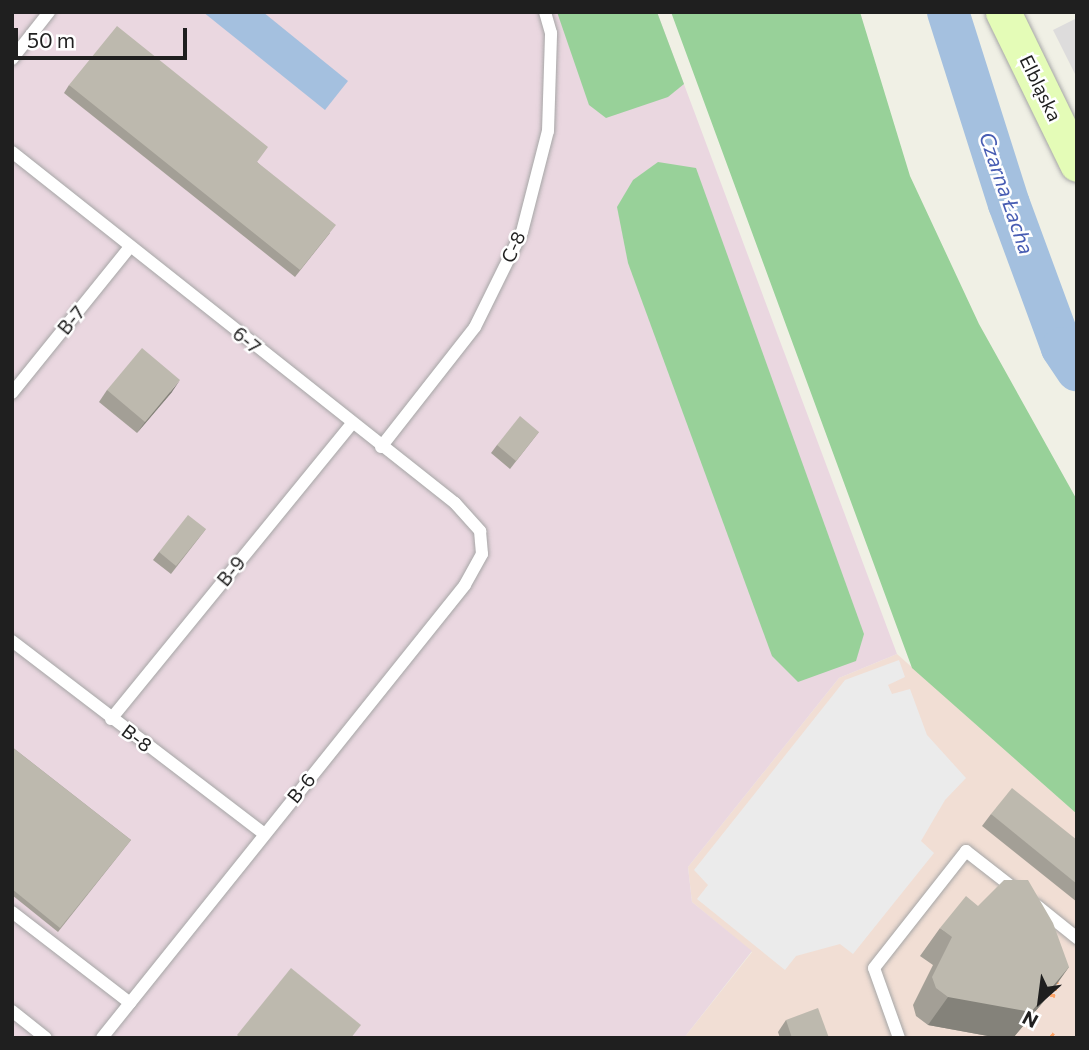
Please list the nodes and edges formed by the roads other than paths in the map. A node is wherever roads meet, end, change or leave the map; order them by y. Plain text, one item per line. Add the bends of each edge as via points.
1 (49, 12) edge
2 (545, 12) edge
3 (1003, 12) edge
4 (12, 59) edge
5 (12, 152) edge
6 (1077, 164) edge
7 (130, 247) junction
8 (12, 393) edge
9 (352, 424) junction
10 (381, 447) junction
11 (480, 531) joint
12 (12, 641) edge
13 (111, 719) junction
14 (264, 834) junction
15 (12, 912) edge
16 (1077, 938) edge
17 (130, 1003) junction
18 (12, 1010) edge
19 (46, 1038) edge
20 (102, 1038) edge
21 (899, 1038) edge

1 - 4 lane
2 - 10 lane, C-8 via 551,33 548,131 522,232 475,327
3 - 6 main road, Elbląska
5 - 7 lane, 6-7
7 - 8 lane, B-7
7 - 9 lane, 6-7
9 - 10 lane, 6-7
9 - 13 lane, B-9
10 - 11 lane, 6-7 via 455,503
11 - 14 lane, B-6 via 482,554 465,585
12 - 13 lane, B-8
13 - 14 lane, B-8
14 - 17 lane, B-6
15 - 17 lane
16 - 21 lane via 966,851 874,968
17 - 20 lane, B-6
18 - 19 lane

